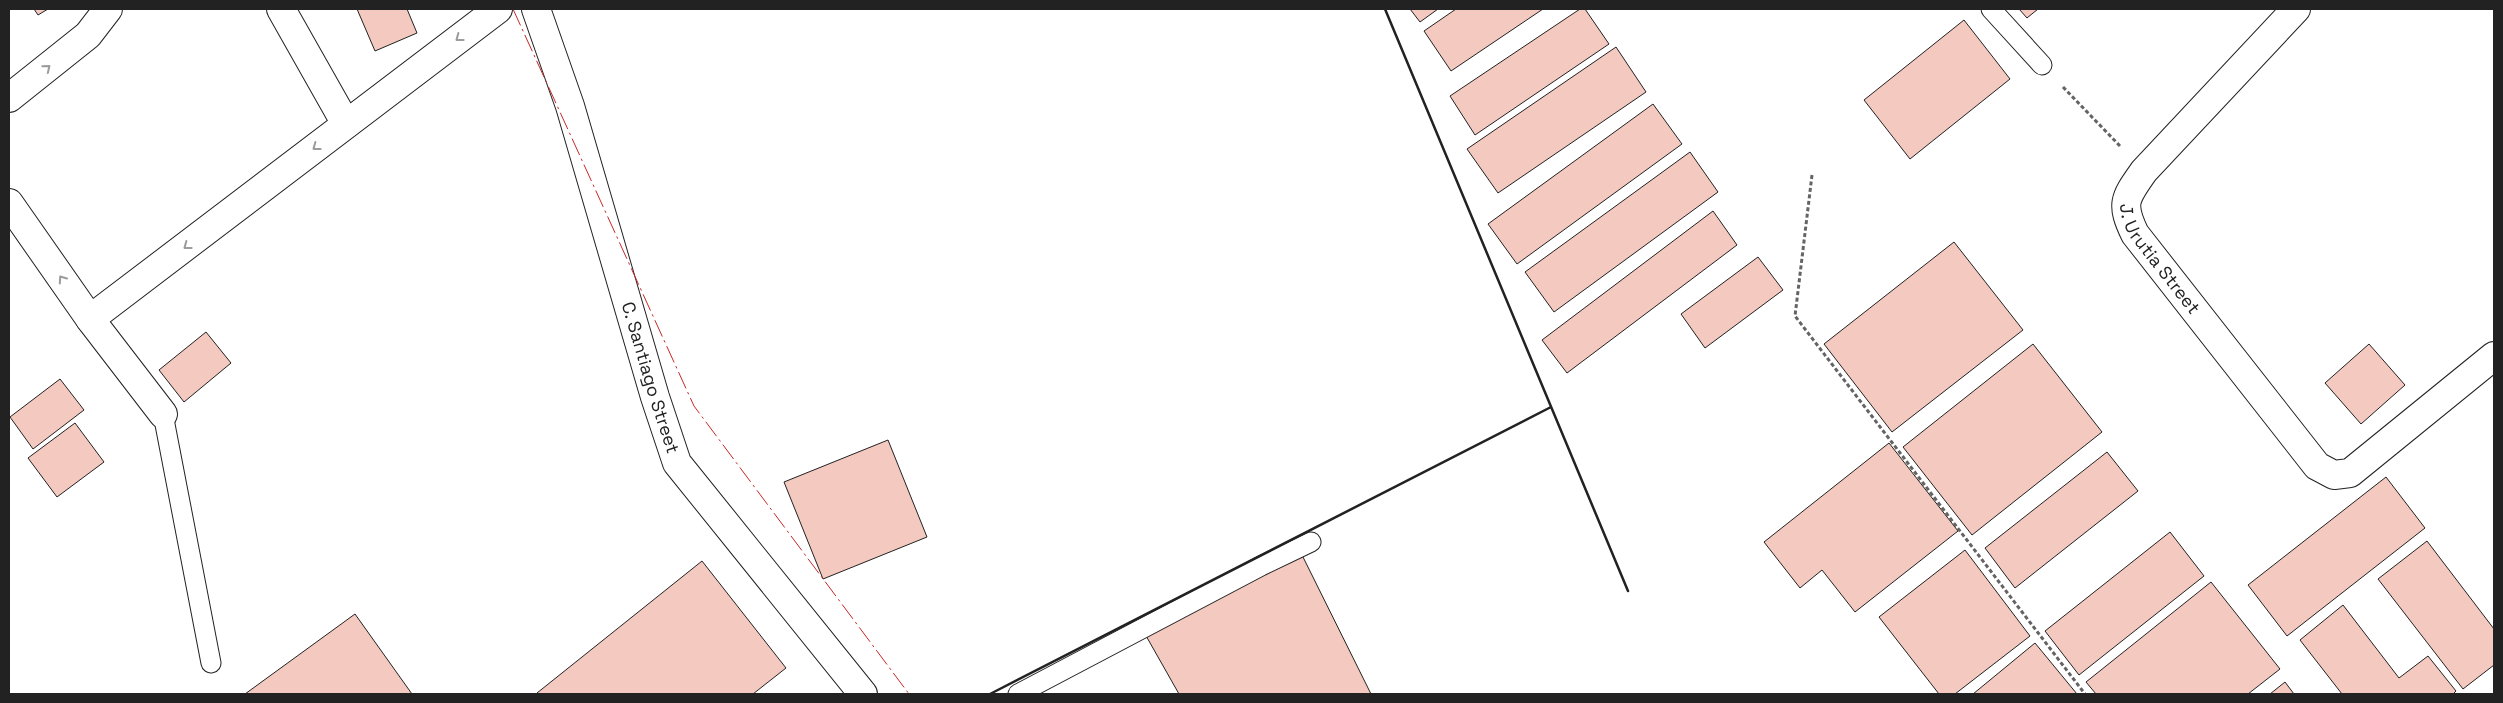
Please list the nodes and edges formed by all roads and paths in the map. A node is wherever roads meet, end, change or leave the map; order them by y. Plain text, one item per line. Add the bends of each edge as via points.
1 (108, 9) edge
2 (281, 9) edge
3 (498, 9) edge
4 (536, 9) edge
5 (1991, 9) edge
6 (2296, 9) edge
7 (2042, 65) joint
8 (9, 98) edge
9 (346, 124) junction
10 (2144, 171) junction
11 (1812, 175) dead end
12 (9, 203) edge
13 (90, 320) junction
14 (2494, 356) edge
15 (163, 414) joint
16 (1311, 542) dead end
17 (211, 663) dead end
18 (861, 694) edge
19 (1018, 694) edge
20 (2085, 694) edge

8 -> 1 street via 88,34
2 - 9 street
3 -> 9 street
4 - 18 street, C. Santiago Street via 570,106 676,463
5 - 7 lane
6 - 10 street, J. Urutia Street
7 - 10 path
9 -> 13 street
10 - 14 street, J. Urutia Street via 2128,193 2126,214 2135,234 2317,466 2334,475 2350,473
11 - 20 path via 1795,316
13 -> 12 street
13 - 15 street
15 - 17 lane
16 - 19 lane

